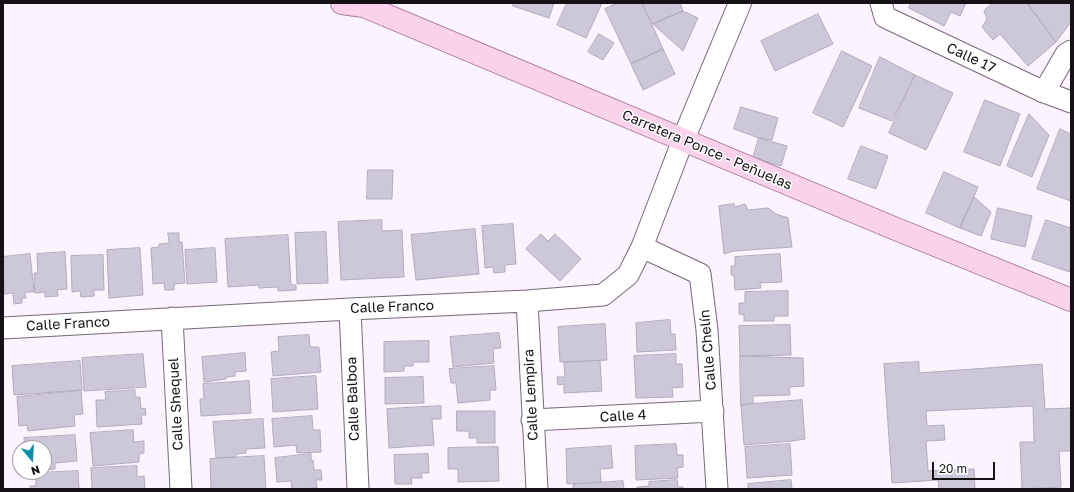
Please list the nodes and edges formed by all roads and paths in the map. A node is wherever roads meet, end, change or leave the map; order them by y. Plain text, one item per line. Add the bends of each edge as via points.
1 (342, 3) edge
2 (740, 3) edge
3 (879, 14) edge
4 (1071, 51) edge
5 (1044, 92) junction
6 (1071, 102) edge
7 (683, 140) junction
8 (642, 248) junction
9 (1071, 300) edge
10 (527, 301) junction
11 (350, 309) junction
12 (172, 318) junction
13 (3, 328) edge
14 (713, 411) junction
15 (532, 420) junction
16 (181, 489) edge
17 (358, 489) edge
18 (537, 489) edge
19 (717, 489) edge

1 - 7 main road, Carretera Ponce - Peñuelas via 364,6
2 - 7 street
3 - 5 street, Calle 17
4 - 5 street via 1066,54
5 - 6 street, Calle 17
7 - 8 street, Calle Franco
7 - 9 main road, Carretera Ponce - Peñuelas via 891,228
8 - 10 street, Calle Franco via 628,275 603,295
8 - 14 street, Calle Chelín via 700,274
10 - 11 street, Calle Franco
10 - 15 street, Calle Lempira
11 - 12 street, Calle Franco
11 - 17 street, Calle Balboa
12 - 13 street, Calle Franco
12 - 16 street, Calle Shequel
14 - 15 street, Calle 4
14 - 19 street, Calle Chelín
15 - 18 street, Calle Lempira

